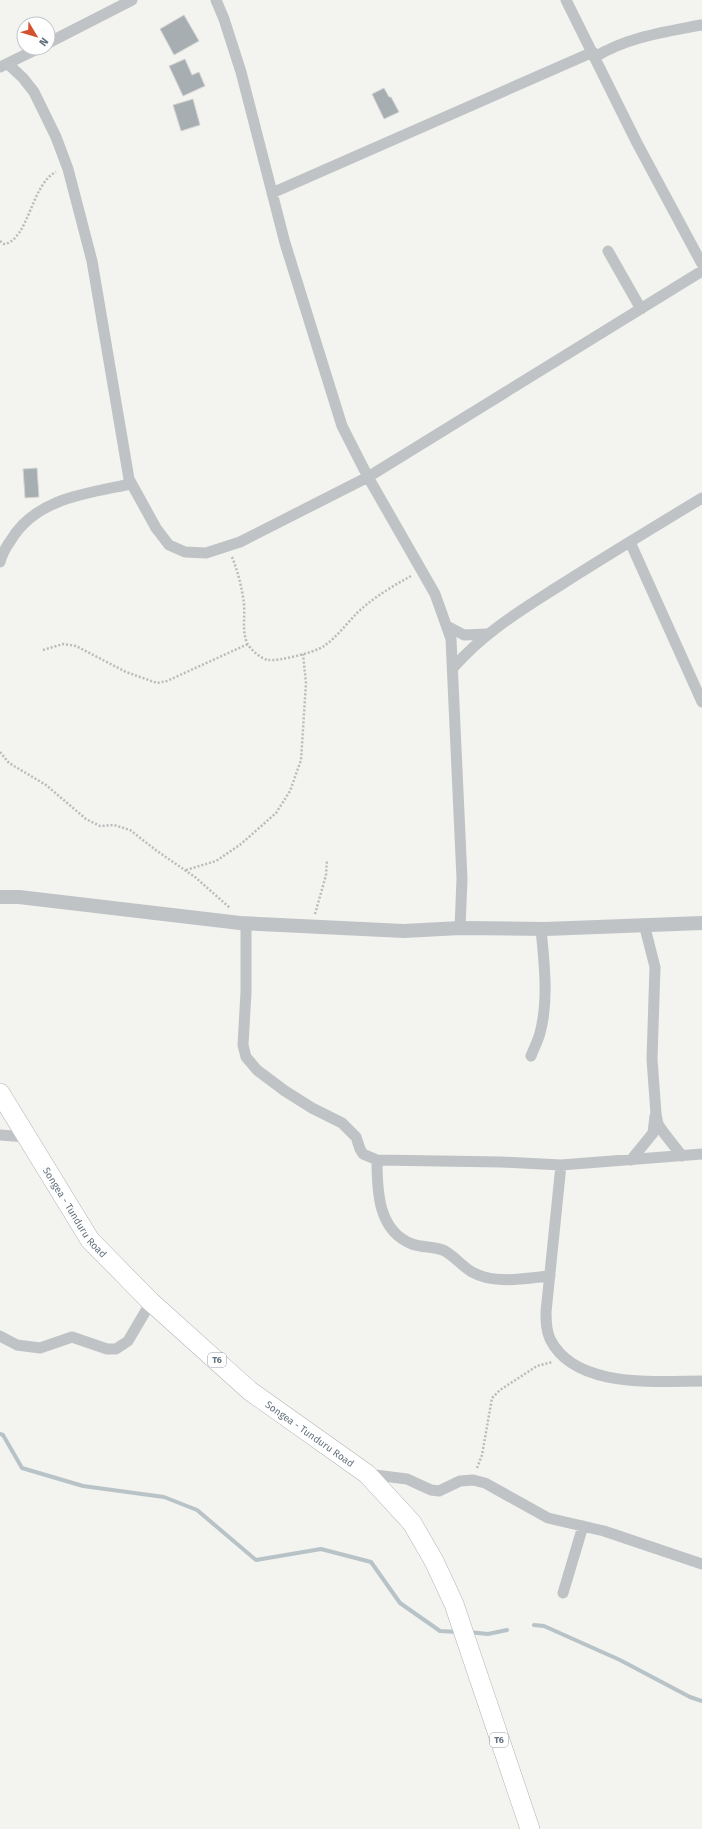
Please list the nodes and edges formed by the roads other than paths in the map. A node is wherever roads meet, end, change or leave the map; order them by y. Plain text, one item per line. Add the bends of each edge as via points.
1 (132, 0) edge
2 (216, 0) edge
3 (566, 0) edge
4 (701, 26) edge
5 (56, 39) edge
6 (594, 54) junction
7 (23, 56) edge
8 (4, 65) edge
9 (272, 193) junction
10 (608, 251) dead end
11 (702, 264) edge
12 (702, 271) edge
13 (641, 309) junction
14 (368, 477) junction
15 (131, 484) junction
16 (702, 498) edge
17 (630, 542) junction
18 (0, 562) edge
19 (447, 626) junction
20 (487, 634) junction
21 (453, 668) junction
22 (702, 702) edge
23 (0, 897) edge
24 (702, 923) edge
25 (243, 924) junction
26 (644, 924) junction
27 (460, 928) junction
28 (541, 928) junction
29 (531, 1056) dead end
30 (0, 1093) edge
31 (656, 1114) junction
32 (0, 1135) edge
33 (27, 1137) junction
34 (702, 1154) edge
35 (682, 1156) junction
36 (376, 1160) junction
37 (631, 1160) junction
38 (561, 1165) junction
39 (550, 1276) junction
40 (152, 1302) junction
41 (0, 1336) edge
42 (702, 1381) edge
43 (366, 1474) junction
44 (583, 1526) junction
45 (702, 1564) edge
46 (563, 1593) dead end
47 (530, 1829) edge

1 - 5 street
2 - 9 street via 241,72
3 - 6 street
4 - 6 street via 665,32
6 - 9 street via 468,106
6 - 11 street via 637,143
7 - 8 street
8 - 15 street via 24,78 34,92 68,168 92,261
9 - 14 street via 342,426
10 - 13 street
12 - 13 street
13 - 14 street
14 - 15 street via 240,542 206,553 185,552 170,545 156,528
14 - 19 street via 422,569
15 - 18 street via 74,496 46,508 27,521 14,535
16 - 17 street
17 - 20 street
17 - 22 street
19 - 20 street via 464,635
19 - 21 street via 451,639
20 - 21 street
21 - 27 street via 462,879
23 - 25 street via 19,897
24 - 26 street
25 - 27 street via 404,931
25 - 36 street via 246,992 243,1045 246,1057 257,1070 285,1091 342,1123 356,1137 363,1154
26 - 28 street
26 - 31 street via 655,967 652,1059
27 - 28 street
28 - 29 street via 544,1003 540,1033
30 - 33 highway, Songea - Tunduru Road / T6
31 - 35 street via 658,1124
31 - 37 street via 653,1133
32 - 33 street
33 - 40 highway, Songea - Tunduru Road / T6 via 90,1240
34 - 35 street
35 - 37 street
36 - 38 street
36 - 39 street via 377,1186 384,1217 394,1232 404,1240 440,1249 483,1277 500,1280
37 - 38 street
38 - 39 street
39 - 42 street via 546,1328 558,1351 572,1364 600,1376 633,1380
40 - 41 street via 128,1341 116,1349 107,1349 72,1337 40,1348 16,1345
40 - 43 highway, Songea - Tunduru Road / T6 via 250,1391
43 - 44 street via 407,1479 439,1491 460,1481 473,1480 498,1489 548,1518
43 - 47 highway, Songea - Tunduru Road / T6 via 412,1523 434,1561 454,1604
44 - 45 street
44 - 46 street

